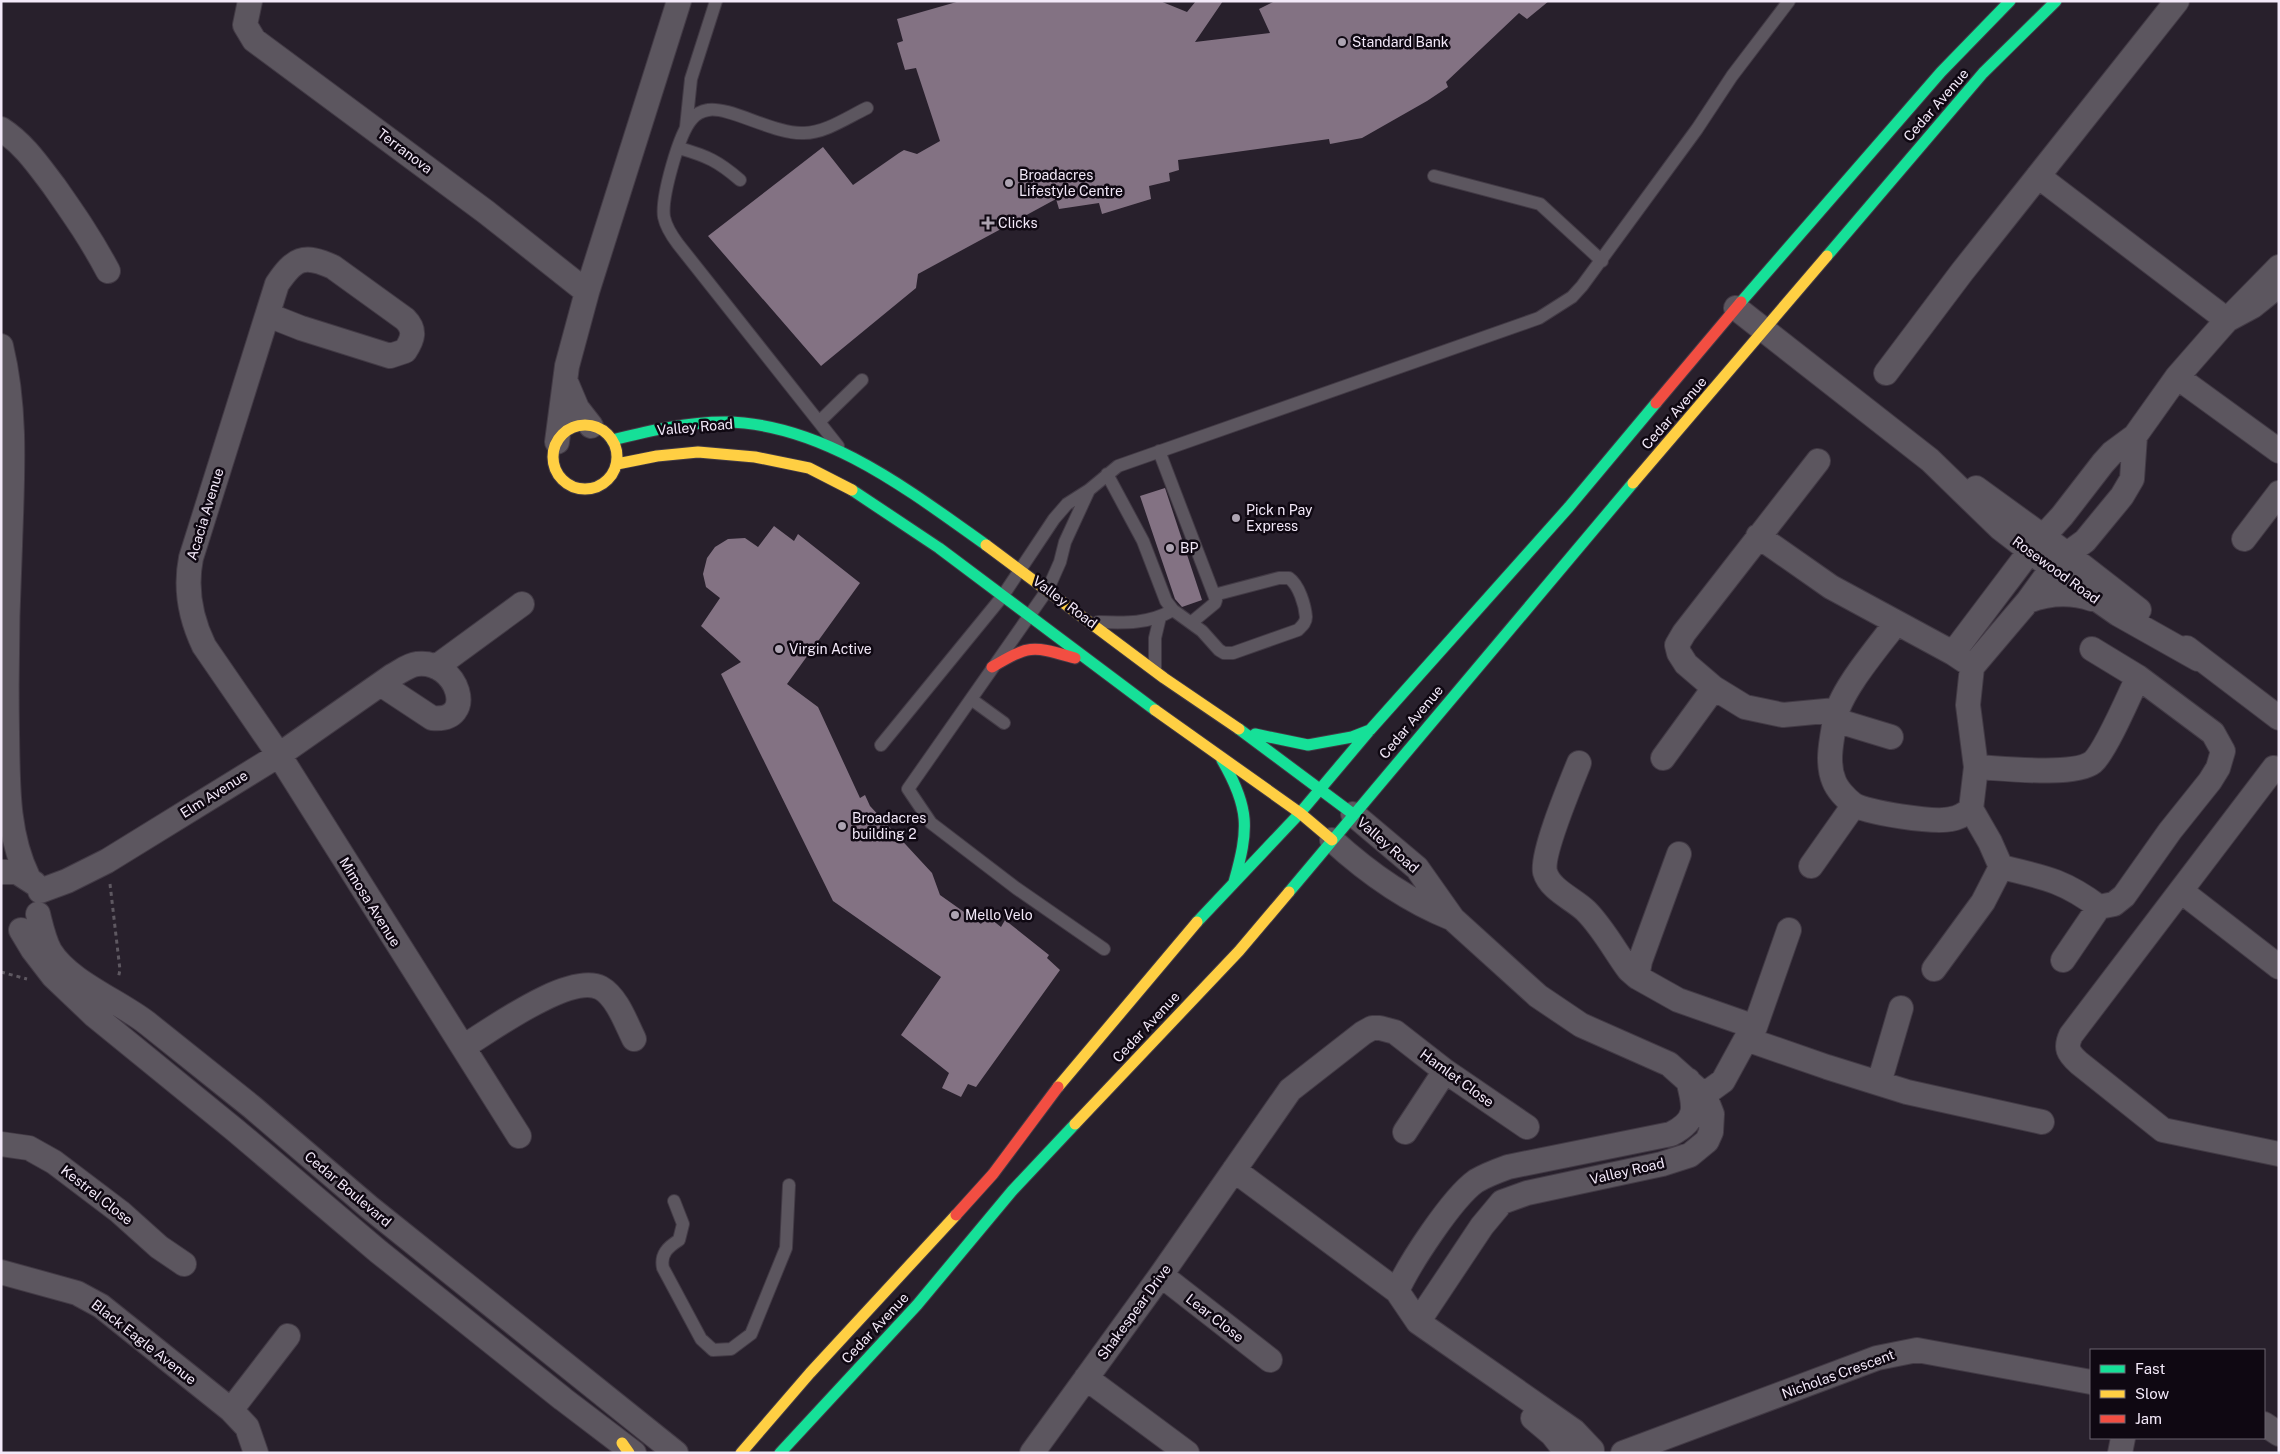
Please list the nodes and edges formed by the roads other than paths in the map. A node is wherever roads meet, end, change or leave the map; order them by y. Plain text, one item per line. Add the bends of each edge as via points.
1 (250, 1) edge
2 (679, 1) edge
3 (716, 1) edge
4 (1789, 1) edge
5 (2010, 1) edge
6 (2056, 1) edge
7 (2177, 1) edge
8 (867, 108) dead end
9 (1, 129) edge
10 (686, 129) junction
11 (679, 148) junction
12 (1434, 176) dead end
13 (2038, 176) junction
14 (740, 180) dead end
15 (1602, 261) junction
16 (2279, 267) edge
17 (108, 271) dead end
18 (2279, 285) edge
19 (587, 292) junction
20 (1736, 308) junction
21 (268, 315) junction
22 (2227, 320) junction
23 (1764, 331) junction
24 (1, 346) edge
25 (1886, 373) dead end
26 (2177, 377) junction
27 (862, 380) dead end
28 (566, 382) junction
29 (1, 401) edge
30 (820, 421) junction
31 (591, 426) junction
32 (2135, 436) junction
33 (612, 440) junction
34 (557, 442) junction
35 (1159, 451) junction
36 (2279, 451) edge
37 (1930, 460) junction
38 (1818, 461) dead end
39 (616, 464) junction
40 (841, 468) junction
41 (1106, 474) junction
42 (1089, 490) junction
43 (2279, 493) edge
44 (2062, 516) junction
45 (2019, 519) junction
46 (1758, 536) junction
47 (2244, 540) dead end
48 (2036, 543) junction
49 (6, 555) edge
50 (2059, 561) junction
51 (1022, 569) junction
52 (1, 583) edge
53 (1048, 589) junction
54 (1214, 595) junction
55 (1002, 597) junction
56 (2099, 601) junction
57 (2028, 602) junction
58 (522, 604) dead end
59 (1173, 610) junction
60 (1029, 614) junction
61 (1160, 617) junction
62 (1091, 622) junction
63 (1192, 622) junction
64 (1896, 623) junction
65 (2092, 649) dead end
66 (1953, 653) junction
67 (2198, 659) junction
68 (1091, 663) junction
69 (436, 666) junction
70 (992, 667) junction
71 (1972, 667) junction
72 (1155, 671) junction
73 (2138, 678) junction
74 (382, 685) junction
75 (1714, 688) junction
76 (971, 699) junction
77 (1835, 715) junction
78 (2279, 718) edge
79 (1004, 723) dead end
80 (1370, 730) junction
81 (1244, 732) junction
82 (1891, 737) dead end
83 (881, 744) dead end
84 (1217, 752) junction
85 (279, 755) junction
86 (1663, 758) dead end
87 (1579, 763) dead end
88 (1976, 767) junction
89 (2274, 768) dead end
90 (1320, 789) junction
91 (1, 802) edge
92 (1854, 805) junction
93 (1971, 809) junction
94 (1300, 813) junction
95 (1353, 814) junction
96 (1332, 840) junction
97 (1, 853) edge
98 (1678, 854) dead end
99 (1811, 866) dead end
100 (2001, 867) junction
101 (1, 872) edge
102 (1233, 886) junction
103 (2180, 891) junction
104 (2099, 907) junction
105 (25, 909) edge
106 (1453, 919) junction
107 (1790, 930) dead end
108 (1104, 949) dead end
109 (2063, 960) dead end
110 (2279, 967) edge
111 (1934, 969) dead end
112 (1637, 977) junction
113 (1901, 1008) dead end
114 (1388, 1029) joint
115 (1750, 1033) junction
116 (634, 1039) dead end
117 (464, 1047) junction
118 (1445, 1071) junction
119 (1879, 1083) junction
120 (230, 1089) junction
121 (1700, 1099) junction
122 (211, 1111) junction
123 (2042, 1122) dead end
124 (1527, 1127) dead end
125 (1405, 1132) dead end
126 (519, 1136) dead end
127 (1, 1144) edge
128 (2279, 1154) edge
129 (1542, 1160) junction
130 (1234, 1170) junction
131 (789, 1185) dead end
132 (1547, 1189) junction
133 (674, 1201) dead end
134 (184, 1264) dead end
135 (1, 1272) edge
136 (1161, 1275) junction
137 (1397, 1291) junction
138 (1418, 1322) junction
139 (288, 1336) dead end
140 (1270, 1360) dead end
141 (1487, 1372) junction
142 (1086, 1378) junction
143 (2090, 1382) edge
144 (231, 1410) junction
145 (2265, 1425) edge
146 (798, 1432) junction
147 (2279, 1434) edge
148 (2123, 1439) edge
149 (628, 1450) edge
150 (1588, 1452) edge
151 (256, 1453) edge
152 (676, 1453) edge
153 (741, 1453) edge
154 (780, 1453) edge
155 (789, 1453) edge
156 (1032, 1453) edge
157 (1187, 1453) edge
158 (1567, 1453) edge
159 (1623, 1453) edge
160 (2120, 1453) edge

1 - 19 street, Terranova via 245,25 254,40 486,212
2 - 19 street
3 - 10 lane via 691,79
4 - 15 lane
5 - 20 main road, Cedar Avenue via 1941,72
6 - 23 main road, Cedar Avenue via 1983,74
7 - 13 street
8 - 10 lane via 806,134 786,132 714,110 696,115
9 - 17 street via 33,158 76,214
10 - 11 lane
11 - 14 lane via 721,163
11 - 30 lane via 664,200 664,218 670,233
12 - 15 lane via 1540,204
13 - 22 street
13 - 25 street
15 - 35 lane via 1572,297 1539,318
16 - 22 street
18 - 22 street via 2253,306
19 - 28 street
20 - 23 street, Rosewood Road
20 - 80 main road, Cedar Avenue via 1582,492
21 - 21 street, Acacia Avenue via 277,284 288,268 301,261 322,262 405,318 413,335 405,351 390,356
21 - 85 street, Acacia Avenue via 197,537 188,584 196,629 204,646
22 - 26 street
23 - 37 street, Rosewood Road
23 - 95 main road, Cedar Avenue
24 - 49 street via 8,374 14,429
26 - 32 street
26 - 36 street
27 - 30 lane
28 - 31 street via 577,408
28 - 34 street
29 - 49 street
30 - 40 lane
31 - 33 main road
31 - 34 main road via 570,429
32 - 44 street via 2112,453
32 - 50 street via 2133,469 2127,488 2085,540
33 - 39 main road
33 - 40 main road, Valley Road via 711,423 761,426 828,446
34 - 39 main road via 553,452 554,464 558,474 572,486 593,488 605,482
35 - 41 lane via 1126,462
35 - 54 lane
37 - 45 street, Rosewood Road via 1955,473
37 - 48 street, Rosewood Road via 2000,528
38 - 46 street
39 - 40 main road, Valley Road via 698,452 755,457 809,468
40 - 51 main road, Valley Road via 866,464
40 - 55 main road, Valley Road via 897,518
41 - 42 lane
41 - 59 lane via 1143,541 1166,601
42 - 51 lane via 1066,504
42 - 53 lane
43 - 47 street
44 - 45 street via 2044,524
44 - 48 street
45 - 48 street, Rosewood Road
46 - 64 street via 1832,587
46 - 75 street via 1677,645 1686,664
48 - 50 street, Rosewood Road
48 - 66 street
49 - 52 street
49 - 105 street via 8,790
50 - 56 street, Rosewood Road
50 - 57 street
50 - 67 street, Rosewood Road via 2166,630
51 - 53 main road, Valley Road
51 - 55 lane
53 - 60 lane
53 - 62 main road, Valley Road
54 - 63 lane via 1215,603
54 - 63 lane via 1289,578 1298,588 1306,617 1298,630 1228,654 1214,646
55 - 60 main road, Valley Road
55 - 83 lane
56 - 57 street via 2063,594
56 - 67 street, Rosewood Road
57 - 71 street
58 - 69 street
59 - 61 lane
59 - 63 lane
60 - 68 main road, Valley Road
60 - 70 lane
61 - 62 lane via 1146,622
61 - 72 lane via 1155,638
62 - 72 main road, Valley Road
64 - 66 street
64 - 77 street via 1866,663
65 - 73 street
66 - 71 street
67 - 78 street, Rosewood Road
68 - 70 main road via 1039,647 1022,650
68 - 84 main road, Valley Road
69 - 74 street, Elm Avenue via 409,666
69 - 74 street via 457,687 458,705 452,714 440,718 426,715
70 - 76 lane
71 - 88 street via 1968,705
72 - 81 main road, Valley Road
73 - 88 street via 2104,746 2095,760 2086,766 2068,770
73 - 104 street via 2213,733 2223,757 2210,781 2124,896 2114,904
74 - 85 street, Elm Avenue
75 - 77 street via 1745,707 1782,715
75 - 86 street
76 - 79 lane
76 - 108 lane via 908,788 931,823
77 - 82 street
77 - 92 street via 1830,754 1832,774 1834,782
80 - 81 main road via 1352,737 1308,745
80 - 90 main road, Cedar Avenue
81 - 90 main road, Valley Road
84 - 94 main road, Valley Road
84 - 102 main road via 1239,789 1247,824
85 - 105 street, Elm Avenue
85 - 117 street, Mimosa Avenue
87 - 112 street via 1558,816 1545,872 1554,886 1586,911
88 - 93 street
89 - 103 street
90 - 94 main road, Cedar Avenue
90 - 95 main road, Valley Road
91 - 97 street
92 - 93 street via 1940,821 1960,816
92 - 99 street
93 - 100 street
94 - 96 main road, Valley Road
94 - 102 main road, Cedar Avenue
95 - 96 main road, Cedar Avenue
95 - 106 street, Valley Road via 1417,868
96 - 106 street, Valley Road via 1401,891
96 - 146 main road, Cedar Avenue via 1239,951 1012,1191 917,1305
98 - 112 street
100 - 104 street via 2056,880
100 - 111 street via 1983,902
101 - 105 street via 17,872
102 - 153 main road, Cedar Avenue via 1196,924 1048,1099 993,1174
103 - 110 street
103 - 128 street via 2071,1035 2068,1051 2163,1130
104 - 109 street
105 - 120 street, Cedar Boulevard via 59,963 147,1023
105 - 122 street, Cedar Boulevard via 33,950 66,990
106 - 121 street, Valley Road via 1538,996 1566,1016 1669,1064 1688,1079
107 - 115 street
112 - 115 street
113 - 119 street
114 - 118 street, Hamlet Close
114 - 130 street, Shakespear Drive via 1372,1028 1363,1033 1297,1082
115 - 119 street
115 - 121 street via 1723,1081
116 - 117 street via 608,994 601,988 585,985 537,1002
117 - 126 street, Mimosa Avenue
118 - 124 street, Hamlet Close
118 - 125 street
119 - 123 street
120 - 122 street
120 - 152 street, Cedar Boulevard via 384,1220
121 - 129 street, Valley Road via 1687,1123 1664,1137
121 - 132 street, Valley Road via 1712,1114 1711,1132 1707,1141 1690,1155
122 - 149 street, Cedar Boulevard via 401,1269
127 - 134 street, Kestrel Close via 29,1148 54,1162
129 - 132 street
129 - 137 street via 1490,1173 1465,1191 1406,1273
130 - 136 street, Shakespear Drive
130 - 137 street
131 - 133 lane via 786,1248 751,1334 731,1349 712,1350 701,1339 663,1268 661,1260 668,1247 680,1240 683,1224
132 - 138 street via 1512,1197 1494,1210
135 - 144 street, Black Eagle Avenue via 78,1293 96,1302
136 - 140 street, Lear Close
136 - 142 street, Shakespear Drive
137 - 138 street
138 - 141 street
139 - 144 street
141 - 150 street via 1499,1377 1574,1431
141 - 158 street via 1495,1390 1552,1434
142 - 156 street, Shakespear Drive
142 - 157 street
143 - 159 street, Nicholas Crescent via 1908,1350 1877,1358
144 - 151 street, Black Eagle Avenue via 248,1427
145 - 147 street
146 - 154 main road, Cedar Avenue
146 - 155 main road
148 - 160 street

